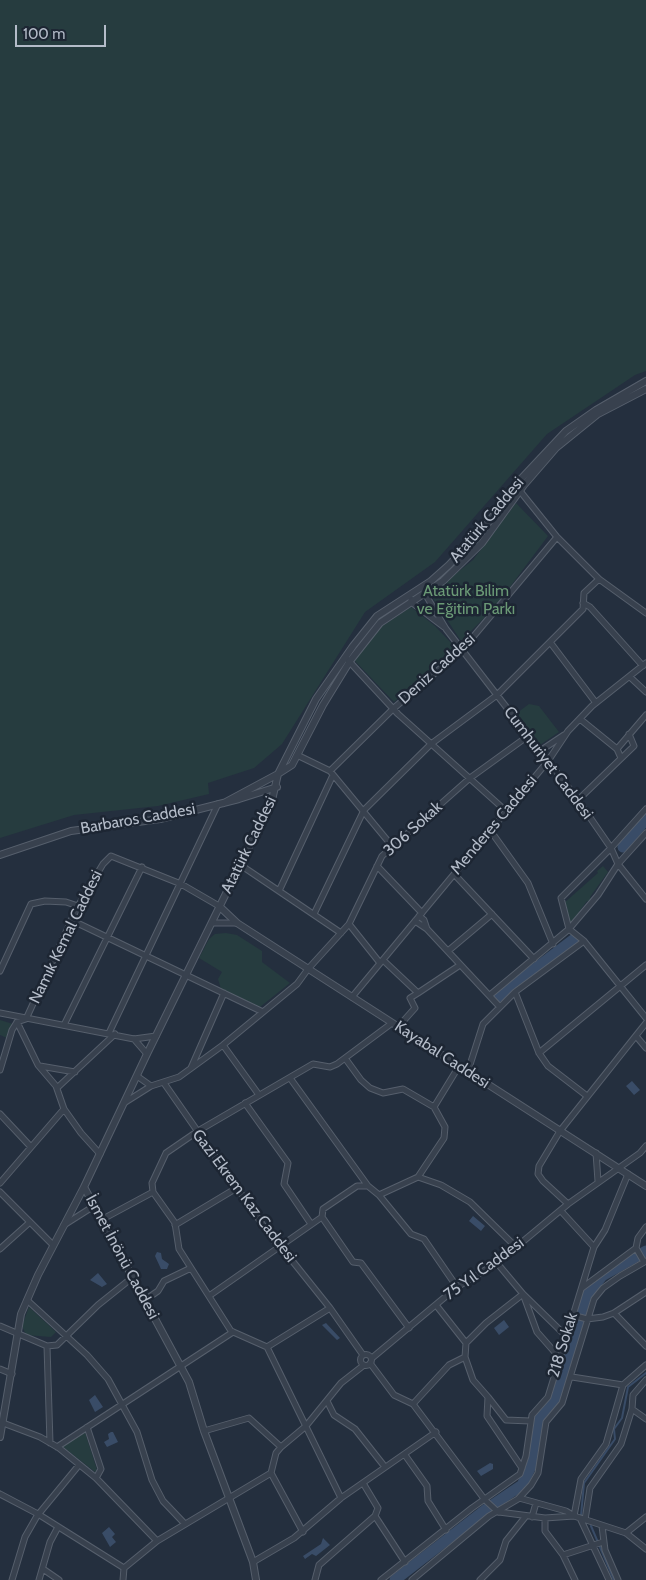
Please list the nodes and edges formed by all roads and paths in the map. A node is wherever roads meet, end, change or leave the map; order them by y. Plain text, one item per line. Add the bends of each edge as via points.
1 (646, 381) edge
2 (646, 389) edge
3 (520, 491) junction
4 (557, 537) junction
5 (599, 579) junction
6 (422, 591) junction
7 (411, 594) junction
8 (411, 602) junction
9 (583, 603) junction
10 (646, 613) edge
11 (446, 629) junction
12 (550, 642) junction
13 (462, 650) junction
14 (347, 659) junction
15 (644, 665) edge
16 (630, 677) junction
17 (646, 692) edge
18 (497, 695) junction
19 (596, 703) junction
20 (394, 708) junction
21 (646, 715) edge
22 (580, 719) junction
23 (568, 731) junction
24 (629, 734) junction
25 (528, 736) junction
26 (431, 744) junction
27 (617, 749) junction
28 (540, 751) junction
29 (297, 755) junction
30 (621, 758) junction
31 (548, 762) junction
32 (332, 773) junction
33 (278, 774) junction
34 (470, 778) junction
35 (277, 787) junction
36 (578, 800) junction
37 (221, 803) junction
38 (646, 809) edge
39 (364, 810) junction
40 (506, 811) junction
41 (490, 830) junction
42 (646, 833) edge
43 (392, 846) junction
44 (611, 848) junction
45 (0, 854) edge
46 (240, 864) junction
47 (618, 864) junction
48 (377, 866) junction
49 (142, 867) junction
50 (454, 874) junction
51 (181, 884) junction
52 (279, 891) junction
53 (646, 899) edge
54 (78, 906) junction
55 (219, 906) junction
56 (314, 914) junction
57 (421, 914) junction
58 (492, 914) junction
59 (215, 916) joint
60 (71, 920) junction
61 (415, 921) junction
62 (212, 923) junction
63 (237, 923) junction
64 (349, 924) junction
65 (427, 929) junction
66 (569, 929) junction
67 (341, 933) junction
68 (105, 938) junction
69 (584, 941) junction
70 (553, 944) junction
71 (448, 951) junction
72 (144, 956) junction
73 (534, 959) junction
74 (382, 962) junction
75 (646, 964) edge
76 (460, 965) junction
77 (308, 969) junction
78 (0, 971) edge
79 (186, 976) junction
80 (620, 985) junction
81 (515, 992) junction
82 (224, 993) junction
83 (418, 993) junction
84 (490, 995) junction
85 (352, 997) junction
86 (499, 1006) junction
87 (263, 1012) junction
88 (0, 1013) edge
89 (646, 1018) edge
90 (26, 1019) junction
91 (17, 1022) junction
92 (646, 1024) edge
93 (64, 1025) junction
94 (395, 1025) junction
95 (112, 1033) junction
96 (156, 1036) junction
97 (636, 1036) junction
98 (134, 1039) junction
99 (223, 1045) junction
100 (646, 1048) edge
101 (539, 1053) junction
102 (147, 1054) junction
103 (345, 1058) junction
104 (39, 1066) junction
105 (459, 1066) junction
106 (191, 1068) junction
107 (0, 1070) edge
108 (468, 1071) junction
109 (75, 1072) junction
110 (136, 1076) junction
111 (290, 1078) junction
112 (164, 1083) junction
113 (151, 1086) junction
114 (57, 1088) junction
115 (259, 1094) junction
116 (587, 1096) junction
117 (245, 1103) junction
118 (124, 1104) junction
119 (434, 1107) junction
120 (64, 1109) junction
121 (0, 1114) edge
122 (198, 1131) junction
123 (560, 1131) junction
124 (646, 1146) edge
125 (31, 1147) junction
126 (100, 1154) junction
127 (596, 1154) junction
128 (618, 1168) junction
129 (628, 1174) junction
130 (418, 1177) junction
131 (598, 1181) junction
132 (0, 1183) edge
133 (368, 1186) junction
134 (646, 1186) edge
135 (84, 1188) junction
136 (236, 1188) junction
137 (0, 1192) edge
138 (153, 1192) junction
139 (379, 1195) junction
140 (568, 1204) junction
141 (94, 1206) junction
142 (561, 1211) junction
143 (322, 1217) junction
144 (101, 1220) junction
145 (30, 1222) junction
146 (312, 1224) junction
147 (175, 1225) junction
148 (64, 1226) junction
149 (646, 1227) edge
150 (53, 1245) junction
151 (280, 1246) junction
152 (594, 1246) junction
153 (516, 1247) junction
154 (636, 1248) junction
155 (0, 1249) edge
156 (645, 1261) edge
157 (497, 1263) junction
158 (191, 1268) junction
159 (134, 1277) junction
160 (457, 1287) junction
161 (582, 1289) junction
162 (646, 1292) edge
163 (523, 1294) junction
164 (209, 1296) junction
165 (27, 1300) junction
166 (145, 1300) junction
167 (436, 1305) junction
168 (330, 1308) junction
169 (614, 1314) junction
170 (572, 1315) junction
171 (587, 1319) junction
172 (0, 1326) edge
173 (409, 1328) junction
174 (234, 1332) junction
175 (17, 1335) junction
176 (66, 1336) junction
177 (566, 1336) junction
178 (466, 1343) junction
179 (46, 1346) junction
180 (646, 1346) edge
181 (267, 1347) junction
182 (363, 1355) junction
183 (465, 1357) junction
184 (559, 1357) junction
185 (369, 1362) junction
186 (646, 1365) edge
187 (182, 1367) junction
188 (0, 1369) edge
189 (12, 1374) junction
190 (572, 1377) junction
191 (646, 1380) edge
192 (623, 1385) junction
193 (488, 1397) junction
194 (327, 1400) junction
195 (121, 1403) junction
196 (413, 1404) junction
197 (632, 1409) junction
198 (3, 1418) edge
199 (646, 1419) edge
200 (530, 1421) junction
201 (306, 1426) junction
202 (87, 1427) junction
203 (204, 1431) junction
204 (436, 1432) junction
205 (0, 1437) edge
206 (50, 1443) junction
207 (57, 1447) junction
208 (281, 1447) junction
209 (405, 1455) junction
210 (79, 1464) junction
211 (385, 1467) junction
212 (522, 1468) junction
213 (271, 1473) junction
214 (96, 1478) junction
215 (363, 1483) junction
216 (0, 1494) edge
217 (230, 1497) junction
218 (341, 1498) junction
219 (519, 1498) junction
220 (485, 1500) junction
221 (536, 1502) junction
222 (498, 1512) junction
223 (38, 1514) junction
224 (375, 1516) junction
225 (526, 1516) junction
226 (532, 1517) junction
227 (646, 1517) edge
228 (545, 1518) junction
229 (580, 1518) junction
230 (185, 1524) junction
231 (602, 1526) junction
232 (58, 1527) junction
233 (446, 1530) junction
234 (303, 1532) junction
235 (626, 1533) junction
236 (157, 1541) junction
237 (598, 1544) junction
238 (646, 1549) edge
239 (563, 1555) junction
240 (253, 1562) junction
241 (405, 1562) junction
242 (124, 1568) junction
243 (43, 1569) junction
244 (573, 1579) edge
245 (12, 1580) edge
246 (39, 1580) edge
247 (58, 1580) edge
248 (124, 1580) edge
249 (256, 1580) edge
250 (315, 1580) edge
251 (381, 1580) edge
252 (412, 1580) edge
253 (480, 1580) edge
254 (609, 1580) edge
255 (618, 1580) edge

1 - 6 street, Atatürk Caddesi via 566,431 519,481 476,538
2 - 3 street, Atatürk Caddesi via 598,414 556,448
3 - 4 street
3 - 6 street, Atatürk Caddesi via 482,543 443,581
4 - 5 street
4 - 13 street, Deniz Caddesi
5 - 9 street via 584,593
5 - 10 street
6 - 7 street, Atatürk Caddesi
6 - 8 street, Atatürk Caddesi
6 - 11 street, Cumhuriyet Caddesi
7 - 8 street
7 - 14 street, Atatürk Caddesi via 377,616
8 - 11 street, Cumhuriyet Caddesi
8 - 14 street, Atatürk Caddesi via 380,623
9 - 12 street via 583,609
9 - 15 street
11 - 13 street, Cumhuriyet Caddesi
12 - 18 street
12 - 19 street
13 - 18 street, Cumhuriyet Caddesi
13 - 20 street, Deniz Caddesi
14 - 20 street
14 - 29 street, Atatürk Caddesi
14 - 33 street, Atatürk Caddesi via 316,700
15 - 16 street, Menderes Caddesi
16 - 17 street
16 - 19 street, Menderes Caddesi
18 - 25 street, Cumhuriyet Caddesi
18 - 26 street
19 - 22 street, Menderes Caddesi
20 - 26 street
20 - 32 street, Deniz Caddesi
21 - 24 street
22 - 23 street, Menderes Caddesi
22 - 27 street
23 - 28 street
23 - 31 street, Menderes Caddesi
24 - 27 street
24 - 30 street via 634,746
25 - 28 street, Cumhuriyet Caddesi
25 - 34 street, 306 Sokak
26 - 34 street
26 - 39 street
27 - 30 street
28 - 31 street, Cumhuriyet Caddesi
29 - 32 street
29 - 33 street, Atatürk Caddesi via 292,765
30 - 36 street
31 - 36 street, Cumhuriyet Caddesi
31 - 40 street, Menderes Caddesi
32 - 39 street
32 - 52 street, Deniz Caddesi
33 - 35 street, Atatürk Caddesi
33 - 37 street, Atatürk Caddesi
34 - 40 street
34 - 43 street, 306 Sokak
35 - 37 street, Barbaros Caddesi
35 - 46 street, Atatürk Caddesi
36 - 44 street, Cumhuriyet Caddesi
37 - 45 street, Barbaros Caddesi via 160,819 71,831
37 - 51 street
38 - 44 street
39 - 43 street
39 - 56 street
40 - 41 street, Menderes Caddesi
41 - 50 street, Menderes Caddesi
41 - 70 street via 528,883
42 - 47 street
43 - 48 street, 306 Sokak
44 - 47 street, Cumhuriyet Caddesi
44 - 66 street via 561,898
46 - 52 street
46 - 55 street, Atatürk Caddesi
47 - 53 street, Cumhuriyet Caddesi
47 - 66 street via 598,895
48 - 57 street
48 - 64 street, 306 Sokak
49 - 51 street, Namık Kemal Caddesi
49 - 54 street, Namık Kemal Caddesi via 111,856
49 - 68 street
50 - 57 street, Menderes Caddesi
50 - 58 street
51 - 55 street, Namık Kemal Caddesi
51 - 72 street
52 - 56 street
54 - 60 street, Namık Kemal Caddesi
54 - 78 street via 45,901 31,904
55 - 59 street, Atatürk Caddesi
55 - 63 street, Kayabal Caddesi
56 - 67 street
57 - 61 street, Menderes Caddesi
57 - 65 street
58 - 71 street
58 - 73 street
59 - 62 street, İsmet İnönü Caddesi
60 - 68 street
60 - 90 street, Namık Kemal Caddesi
61 - 65 street
61 - 74 street, Menderes Caddesi
62 - 63 street
62 - 79 street, İsmet İnönü Caddesi
63 - 77 street, Kayabal Caddesi
64 - 67 street, 306 Sokak
64 - 74 street
65 - 71 street
66 - 69 street
66 - 70 street
67 - 77 street, 306 Sokak
68 - 72 street
68 - 93 street
69 - 80 street
69 - 81 street
70 - 73 street
71 - 76 street
72 - 79 street
72 - 95 street
73 - 84 street
74 - 83 street
74 - 85 street, Menderes Caddesi
75 - 80 street
76 - 83 street
76 - 84 street
77 - 85 street, Kayabal Caddesi
77 - 87 street, 306 Sokak via 298,984
79 - 82 street
79 - 96 street, İsmet İnönü Caddesi
80 - 89 street
80 - 101 street
81 - 86 street
81 - 101 street
82 - 87 street
82 - 106 street
83 - 94 street via 410,998 415,1008
84 - 86 street
85 - 94 street, Kayabal Caddesi
86 - 108 street via 483,1024
87 - 99 street, 306 Sokak
88 - 90 street
90 - 91 street, Namık Kemal Caddesi
90 - 93 street
91 - 104 street
91 - 107 street
92 - 97 street
93 - 95 street
94 - 103 street
94 - 105 street, Kayabal Caddesi
95 - 98 street
95 - 109 street
96 - 98 street
96 - 102 street, İsmet İnönü Caddesi
97 - 100 street
97 - 116 street
98 - 102 street
99 - 106 street, 306 Sokak
99 - 115 street
101 - 116 street via 548,1066
102 - 110 street, İsmet İnönü Caddesi
103 - 111 street via 330,1067 313,1064
103 - 119 street via 370,1088 383,1093 403,1089
104 - 109 street
104 - 114 street
105 - 108 street, Kayabal Caddesi
105 - 119 street
106 - 112 street, 306 Sokak
108 - 123 street, Kayabal Caddesi
109 - 114 street
110 - 113 street
110 - 118 street, İsmet İnönü Caddesi
111 - 115 street
111 - 133 street
112 - 113 street, 306 Sokak
112 - 122 street, Gazi Ekrem Kaz Caddesi via 192,1127
113 - 118 street
114 - 120 street
115 - 117 street
116 - 123 street
117 - 122 street
117 - 146 street via 288,1163 284,1184
118 - 126 street, İsmet İnönü Caddesi
119 - 130 street via 445,1127 444,1138
120 - 125 street
120 - 126 street
121 - 125 street
122 - 136 street, Gazi Ekrem Kaz Caddesi
122 - 138 street via 166,1153 152,1183
123 - 127 street, Kayabal Caddesi
123 - 140 street via 539,1166 538,1174
124 - 128 street, 75 Yıl Caddesi
125 - 132 street
126 - 135 street, İsmet İnönü Caddesi
127 - 128 street, Kayabal Caddesi
127 - 131 street
128 - 129 street, Kayabal Caddesi
128 - 131 street, 75 Yıl Caddesi
129 - 134 street, Kayabal Caddesi
129 - 152 street, 218 Sokak via 605,1230
130 - 139 street
130 - 153 street via 441,1185 470,1202
131 - 140 street, 75 Yıl Caddesi
133 - 139 street
133 - 143 street via 357,1186 323,1209
135 - 141 street, İsmet İnönü Caddesi
135 - 148 street
136 - 147 street
136 - 151 street, Gazi Ekrem Kaz Caddesi
137 - 145 street
138 - 144 street
138 - 147 street
139 - 160 street via 411,1234 424,1238
140 - 142 street, 75 Yıl Caddesi
141 - 144 street, İsmet İnönü Caddesi
141 - 148 street
142 - 152 street
142 - 153 street, 75 Yıl Caddesi
143 - 146 street
143 - 173 street via 353,1262 361,1263
144 - 159 street, İsmet İnönü Caddesi
145 - 150 street
145 - 155 street
146 - 151 street
147 - 158 street via 179,1249
148 - 150 street
149 - 154 street
150 - 165 street
151 - 164 street
151 - 168 street, Gazi Ekrem Kaz Caddesi
152 - 161 street, 218 Sokak
153 - 157 street, 75 Yıl Caddesi
154 - 156 street
154 - 161 street
156 - 171 street via 603,1288 594,1299
157 - 160 street, 75 Yıl Caddesi
157 - 163 street
158 - 164 street
158 - 166 street via 164,1281 158,1291
159 - 166 street, İsmet İnönü Caddesi
159 - 176 street
160 - 167 street, 75 Yıl Caddesi
161 - 170 street, 218 Sokak
162 - 169 street
163 - 177 street
163 - 178 street
163 - 184 street via 537,1332
164 - 174 street
165 - 175 street
165 - 176 street
166 - 187 street, İsmet İnönü Caddesi
167 - 173 street, 75 Yıl Caddesi
167 - 178 street
168 - 181 street
168 - 182 street, Gazi Ekrem Kaz Caddesi
169 - 171 street
169 - 180 street
170 - 171 street
170 - 177 street, 218 Sokak
171 - 190 street
172 - 175 street
173 - 185 street, 75 Yıl Caddesi
174 - 181 street
174 - 187 street
175 - 179 street
175 - 189 street
176 - 179 street via 57,1345
176 - 195 street via 108,1379
177 - 184 street, 218 Sokak
178 - 183 street
179 - 206 street
181 - 201 street
182 - 185 street via 369,1355
182 - 185 street via 361,1361
183 - 193 street via 473,1380
183 - 196 street via 449,1365
184 - 200 street, 218 Sokak via 548,1396
185 - 194 street, 75 Yıl Caddesi via 341,1383
185 - 196 street via 394,1395
186 - 192 street
187 - 195 street
187 - 203 street, İsmet İnönü Caddesi
188 - 189 street
189 - 198 street
190 - 192 street
190 - 219 street via 562,1403 546,1422 538,1473
191 - 197 street via 633,1395
192 - 229 street via 606,1444 581,1479
193 - 200 street via 506,1420
193 - 212 street via 487,1416
194 - 201 street, 75 Yıl Caddesi
194 - 211 street via 334,1415 355,1429
195 - 202 street
195 - 230 street via 163,1502
196 - 204 street
197 - 199 street
197 - 229 street via 620,1444 590,1488
198 - 205 street
198 - 206 street
200 - 212 street, 218 Sokak
201 - 208 street, 75 Yıl Caddesi
201 - 218 street
202 - 207 street
202 - 214 street via 101,1469
203 - 208 street via 249,1418
203 - 217 street, İsmet İnönü Caddesi
204 - 209 street
204 - 220 street
206 - 207 street
207 - 210 street
208 - 213 street, 75 Yıl Caddesi via 276,1453
209 - 211 street
209 - 233 street via 427,1486 428,1501
210 - 214 street
210 - 223 street
211 - 215 street
212 - 220 street via 515,1479
213 - 217 street
213 - 234 street
214 - 236 street
215 - 218 street
215 - 224 street via 378,1508
216 - 223 street
217 - 230 street
217 - 240 street, İsmet İnönü Caddesi
218 - 234 street
219 - 221 street
219 - 222 street
220 - 222 street
220 - 233 street
221 - 226 street
221 - 229 street
222 - 225 street
222 - 252 street
223 - 232 street
223 - 245 street via 25,1537
224 - 241 street
224 - 250 street via 319,1565
225 - 226 street
225 - 253 street via 506,1541 500,1560
226 - 228 street
227 - 235 street
228 - 229 street
228 - 239 street via 545,1531
229 - 231 street
229 - 237 street
230 - 236 street
231 - 235 street
231 - 237 street
232 - 242 street
232 - 243 street
233 - 241 street
234 - 240 street
235 - 238 street
236 - 242 street
237 - 239 street
237 - 254 street
237 - 255 street
239 - 244 street
240 - 249 street, İsmet İnönü Caddesi
241 - 251 street
242 - 248 street
243 - 246 street
243 - 247 street

